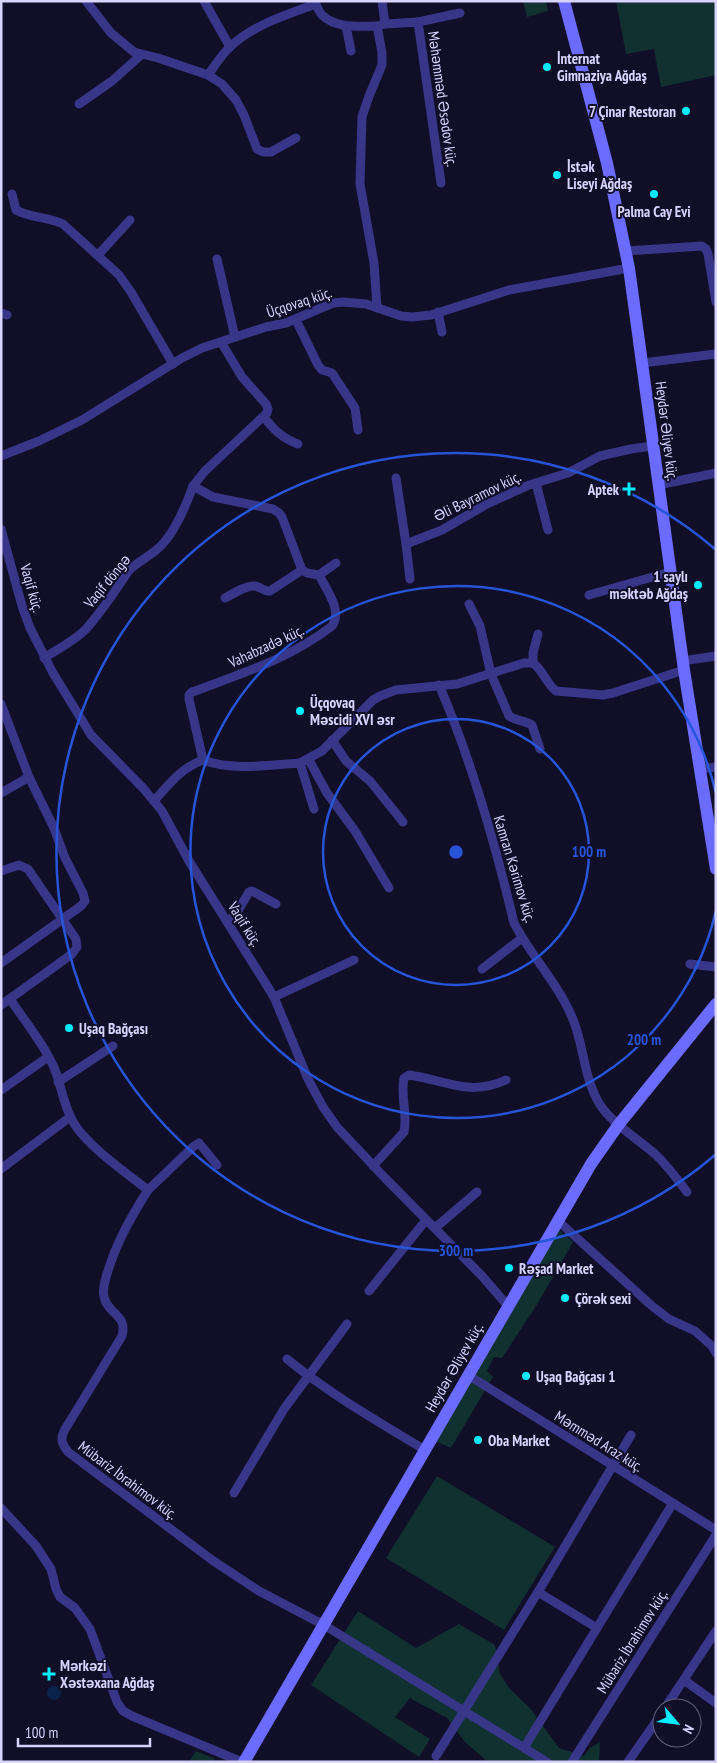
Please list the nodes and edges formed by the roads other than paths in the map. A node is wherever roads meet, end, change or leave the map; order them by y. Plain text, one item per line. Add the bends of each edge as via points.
1 (86, 1) edge
2 (204, 1) edge
3 (382, 1) edge
4 (564, 1) edge
5 (315, 3) edge
6 (460, 13) dead end
7 (418, 22) junction
8 (381, 25) junction
9 (346, 26) junction
10 (230, 47) junction
11 (351, 51) dead end
12 (141, 55) junction
13 (208, 75) junction
14 (79, 104) dead end
15 (296, 138) dead end
16 (441, 183) dead end
17 (12, 194) dead end
18 (130, 220) dead end
19 (626, 251) junction
20 (98, 255) junction
21 (217, 259) dead end
22 (629, 268) junction
23 (716, 302) edge
24 (376, 308) junction
25 (438, 312) junction
26 (296, 320) junction
27 (442, 332) dead end
28 (235, 337) junction
29 (222, 342) junction
30 (716, 354) edge
31 (642, 363) junction
32 (173, 364) junction
33 (264, 417) junction
34 (358, 430) dead end
35 (298, 444) dead end
36 (652, 446) junction
37 (1, 456) edge
38 (716, 474) edge
39 (396, 478) dead end
40 (536, 483) junction
41 (658, 485) junction
42 (193, 486) junction
43 (1, 529) edge
44 (548, 530) dead end
45 (406, 544) junction
46 (336, 563) dead end
47 (302, 570) junction
48 (670, 572) junction
49 (319, 575) junction
50 (410, 579) dead end
51 (589, 595) dead end
52 (225, 598) dead end
53 (469, 604) dead end
54 (538, 634) dead end
55 (716, 656) edge
56 (44, 658) junction
57 (533, 663) junction
58 (683, 666) junction
59 (491, 674) junction
60 (439, 685) junction
61 (1, 704) edge
62 (4, 722) edge
63 (332, 740) junction
64 (540, 749) dead end
65 (203, 760) junction
66 (305, 762) junction
67 (716, 767) edge
68 (699, 769) junction
69 (29, 777) junction
70 (1, 793) edge
71 (154, 800) junction
72 (314, 809) dead end
73 (403, 822) dead end
74 (716, 869) edge
75 (1, 871) edge
76 (388, 888) dead end
77 (276, 904) dead end
78 (62, 919) junction
79 (228, 922) junction
80 (522, 938) junction
81 (354, 960) dead end
82 (1, 963) edge
83 (690, 964) dead end
84 (716, 966) edge
85 (482, 969) dead end
86 (274, 997) junction
87 (10, 999) junction
88 (716, 1004) edge
89 (1, 1005) edge
90 (113, 1046) dead end
91 (48, 1057) junction
92 (506, 1080) dead end
93 (58, 1082) junction
94 (1, 1090) edge
95 (70, 1117) junction
96 (619, 1124) junction
97 (217, 1165) dead end
98 (374, 1166) junction
99 (1, 1169) edge
100 (148, 1190) junction
101 (477, 1192) dead end
102 (687, 1192) dead end
103 (426, 1220) junction
104 (557, 1220) junction
105 (435, 1228) junction
106 (369, 1291) dead end
107 (508, 1306) junction
108 (347, 1324) dead end
109 (716, 1354) edge
110 (287, 1359) dead end
111 (468, 1375) junction
112 (308, 1376) junction
113 (631, 1435) dead end
114 (425, 1450) junction
115 (612, 1465) junction
116 (234, 1493) dead end
117 (673, 1503) junction
118 (1, 1508) edge
119 (716, 1530) edge
120 (716, 1535) edge
121 (538, 1592) junction
122 (324, 1625) junction
123 (597, 1628) junction
124 (716, 1631) edge
125 (684, 1680) junction
126 (672, 1698) edge
127 (716, 1703) edge
128 (463, 1711) junction
129 (652, 1727) edge
130 (524, 1748) junction
131 (436, 1756) dead end
132 (243, 1762) edge
133 (547, 1762) edge
134 (572, 1762) edge
135 (628, 1762) edge

1 - 12 street via 111,33
2 - 10 street
3 - 8 street
4 - 19 main road, Heydər Əliyev küç. via 607,164
5 - 9 street via 322,15
5 - 10 street via 251,31
6 - 7 street
7 - 8 street, Məhəmməd Əsədov küç.
7 - 16 street, Məhəmməd Əsədov küç.
8 - 9 street, Məhəmməd Əsədov küç.
8 - 24 street via 382,65 362,117 360,184 374,263
9 - 11 street
10 - 13 street
12 - 13 street
12 - 14 street
13 - 15 street via 222,84 236,100 257,148 271,152
17 - 20 street via 16,210 63,224
18 - 20 street
19 - 22 main road, Heydər Əliyev küç.
19 - 23 street via 702,246 708,254
20 - 32 street via 131,292
21 - 28 street
22 - 25 street, Üçqovaq küç. via 509,290
22 - 31 main road, Heydər Əliyev küç.
24 - 25 street, Üçqovaq küç. via 406,317
24 - 26 street, Üçqovaq küç. via 354,302 338,303
25 - 27 street
26 - 28 street, Üçqovaq küç.
26 - 34 street via 318,366 332,374 355,408
28 - 29 street, Üçqovaq küç.
29 - 32 street, Üçqovaq küç. via 202,348
29 - 33 street via 242,377 266,404 268,409
30 - 31 street
31 - 36 main road, Heydər Əliyev küç.
32 - 37 street, Üçqovaq küç. via 82,420
33 - 35 street via 280,435
33 - 42 street
36 - 40 street, Əli Bayramov küç. via 600,456 568,473
36 - 41 main road, Heydər Əliyev küç.
38 - 41 street
39 - 45 street
40 - 44 street
40 - 45 street, Əli Bayramov küç. via 485,505 442,530
41 - 48 main road, Heydər Əliyev küç.
42 - 47 street via 213,497 279,513
42 - 56 street, Vaqif döngə via 177,523 156,551 129,570 83,631
43 - 56 street, Vaqif küç. via 22,606
45 - 50 street
46 - 49 street
47 - 49 street
47 - 52 street via 270,591 250,586
48 - 51 street
48 - 58 main road, Heydər Əliyev küç.
49 - 65 street, Vahabzadə küç. via 337,615 332,626 282,657 190,695
53 - 59 street via 480,626
54 - 57 street
55 - 58 street
56 - 71 street, Vaqif küç. via 91,735
57 - 58 street via 556,691 603,695
57 - 59 street
58 - 68 main road, Heydər Əliyev küç.
59 - 60 street via 457,684
59 - 64 street via 508,716 532,725
60 - 63 street via 396,690 372,700
60 - 80 street, Kamran Kərimov küç. via 463,746 514,923
61 - 62 street
62 - 69 street
63 - 66 street
63 - 73 street via 346,762 370,781
65 - 66 street via 228,766
65 - 71 street via 176,775
66 - 72 street
66 - 76 street via 355,831
67 - 68 street
68 - 74 main road, Heydər Əliyev küç.
69 - 70 street
69 - 78 street via 85,901
71 - 79 street, Vaqif küç.
75 - 78 street via 19,865 28,870
77 - 79 street via 249,892
78 - 82 street
78 - 87 street via 76,939 77,947
79 - 86 street, Vaqif küç.
80 - 85 street
80 - 96 street, Kamran Kərimov küç. via 559,991 578,1031 583,1060 596,1098
81 - 86 street
83 - 84 street
86 - 98 street, Vaqif küç. via 315,1094 337,1127
87 - 89 street
87 - 91 street
88 - 96 main road, Heydər Əliyev küç.
90 - 93 street
91 - 93 street
91 - 94 street
92 - 98 street via 482,1088 409,1075 404,1078 404,1132
93 - 95 street
95 - 99 street
95 - 100 street via 97,1149
96 - 102 street, Kamran Kərimov küç. via 656,1156
96 - 104 main road, Heydər Əliyev küç.
97 - 100 street via 200,1143
98 - 103 street, Vaqif küç.
100 - 122 street, Mübariz İbrahimov küç. via 114,1250 104,1285 108,1306 123,1321 122,1336 64,1431 62,1444 68,1452 212,1560 267,1596
101 - 105 street
103 - 105 street, Vaqif küç.
103 - 106 street
104 - 107 main road, Heydər Əliyev küç.
104 - 109 street via 652,1306 694,1331 712,1346
105 - 107 street, Vaqif küç.
107 - 111 main road, Heydər Əliyev küç.
108 - 112 street
110 - 112 street
111 - 114 main road, Heydər Əliyev küç.
111 - 115 street, Məmməd Araz küç.
112 - 114 street
112 - 116 street via 284,1409
113 - 115 street
114 - 122 main road, Heydər Əliyev küç.
115 - 117 street, Məmməd Araz küç.
115 - 121 street
117 - 119 street, Məmməd Araz küç.
117 - 123 street
118 - 132 street via 36,1546 50,1569 60,1596 75,1608 90,1629 123,1711
120 - 134 street, Mübariz İbrahimov küç.
121 - 123 street
121 - 128 street
122 - 128 street
122 - 132 main road, Heydər Əliyev küç.
123 - 130 street
124 - 125 street
125 - 126 street
125 - 127 street
128 - 130 street
128 - 131 street
129 - 135 street
130 - 133 street

